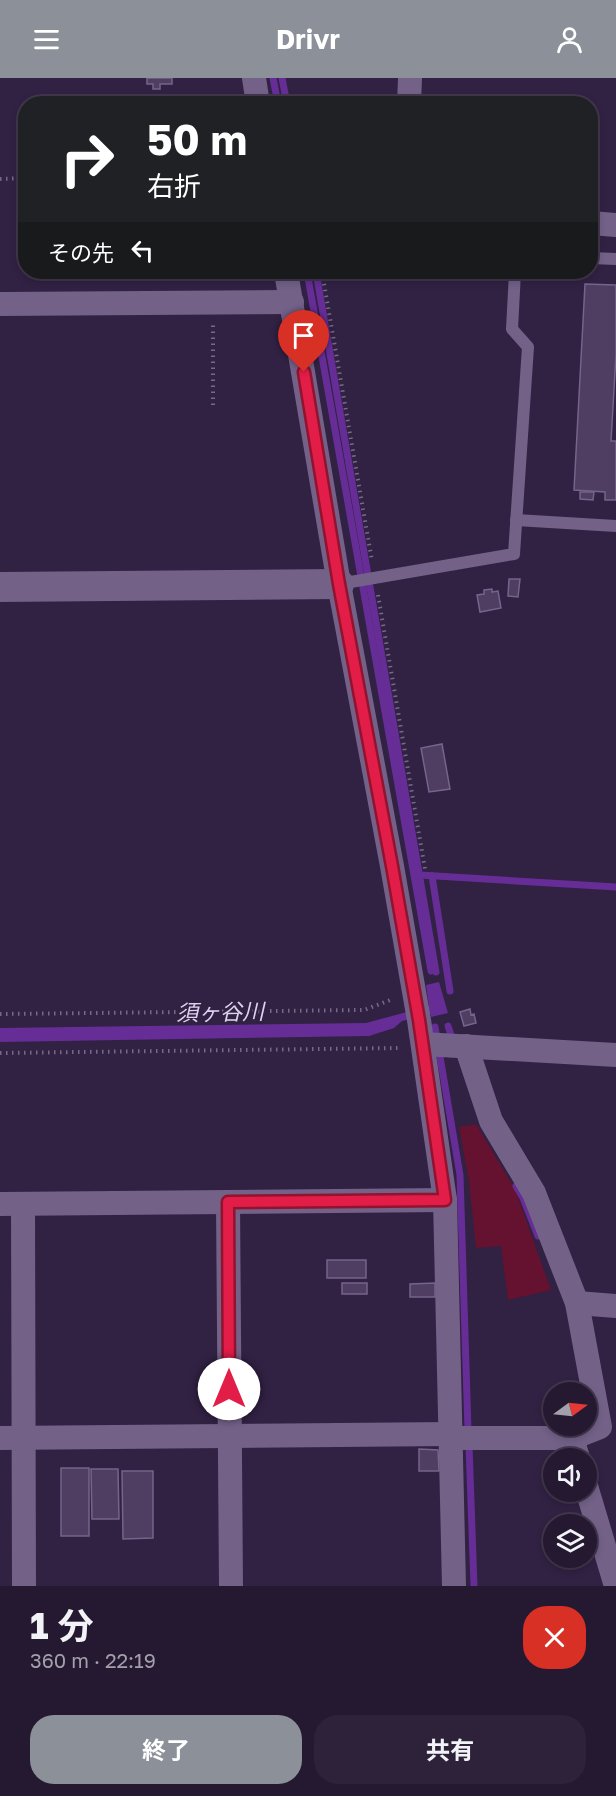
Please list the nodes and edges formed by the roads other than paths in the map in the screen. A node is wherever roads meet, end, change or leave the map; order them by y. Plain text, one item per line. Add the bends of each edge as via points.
1 (254, 78) edge
2 (410, 78) edge
3 (257, 96) edge
4 (409, 96) edge
5 (598, 224) edge
6 (616, 225) edge
7 (598, 258) edge
8 (616, 259) edge
9 (287, 279) edge
10 (515, 279) edge
11 (292, 302) junction
12 (0, 304) edge
13 (516, 520) junction
14 (616, 526) edge
15 (343, 583) junction
16 (0, 587) edge
17 (425, 1045) junction
18 (464, 1046) junction
19 (616, 1055) edge
20 (445, 1200) junction
21 (228, 1202) junction
22 (11, 1204) edge
23 (577, 1304) junction
24 (616, 1306) edge
25 (230, 1436) junction
26 (450, 1436) junction
27 (12, 1438) edge
28 (575, 1448) edge
29 (591, 1502) edge
30 (24, 1586) edge
31 (231, 1586) edge
32 (454, 1586) edge
33 (616, 1586) edge

1 - 3 street
2 - 4 street
5 - 6 street
7 - 8 lane
9 - 11 street
10 - 13 lane via 512,329 528,347
11 - 12 street
11 - 15 street
13 - 14 lane
13 - 15 lane via 514,554
15 - 16 street
15 - 17 street
17 - 18 street
17 - 20 street
18 - 19 street
18 - 23 street via 491,1121 534,1193
20 - 21 street
20 - 26 street
21 - 22 street
21 - 25 street
22 - 27 street
23 - 24 street
23 - 28 street via 600,1427
25 - 26 street
25 - 27 street
25 - 31 street
26 - 28 street
26 - 32 street
27 - 30 street
29 - 33 street

